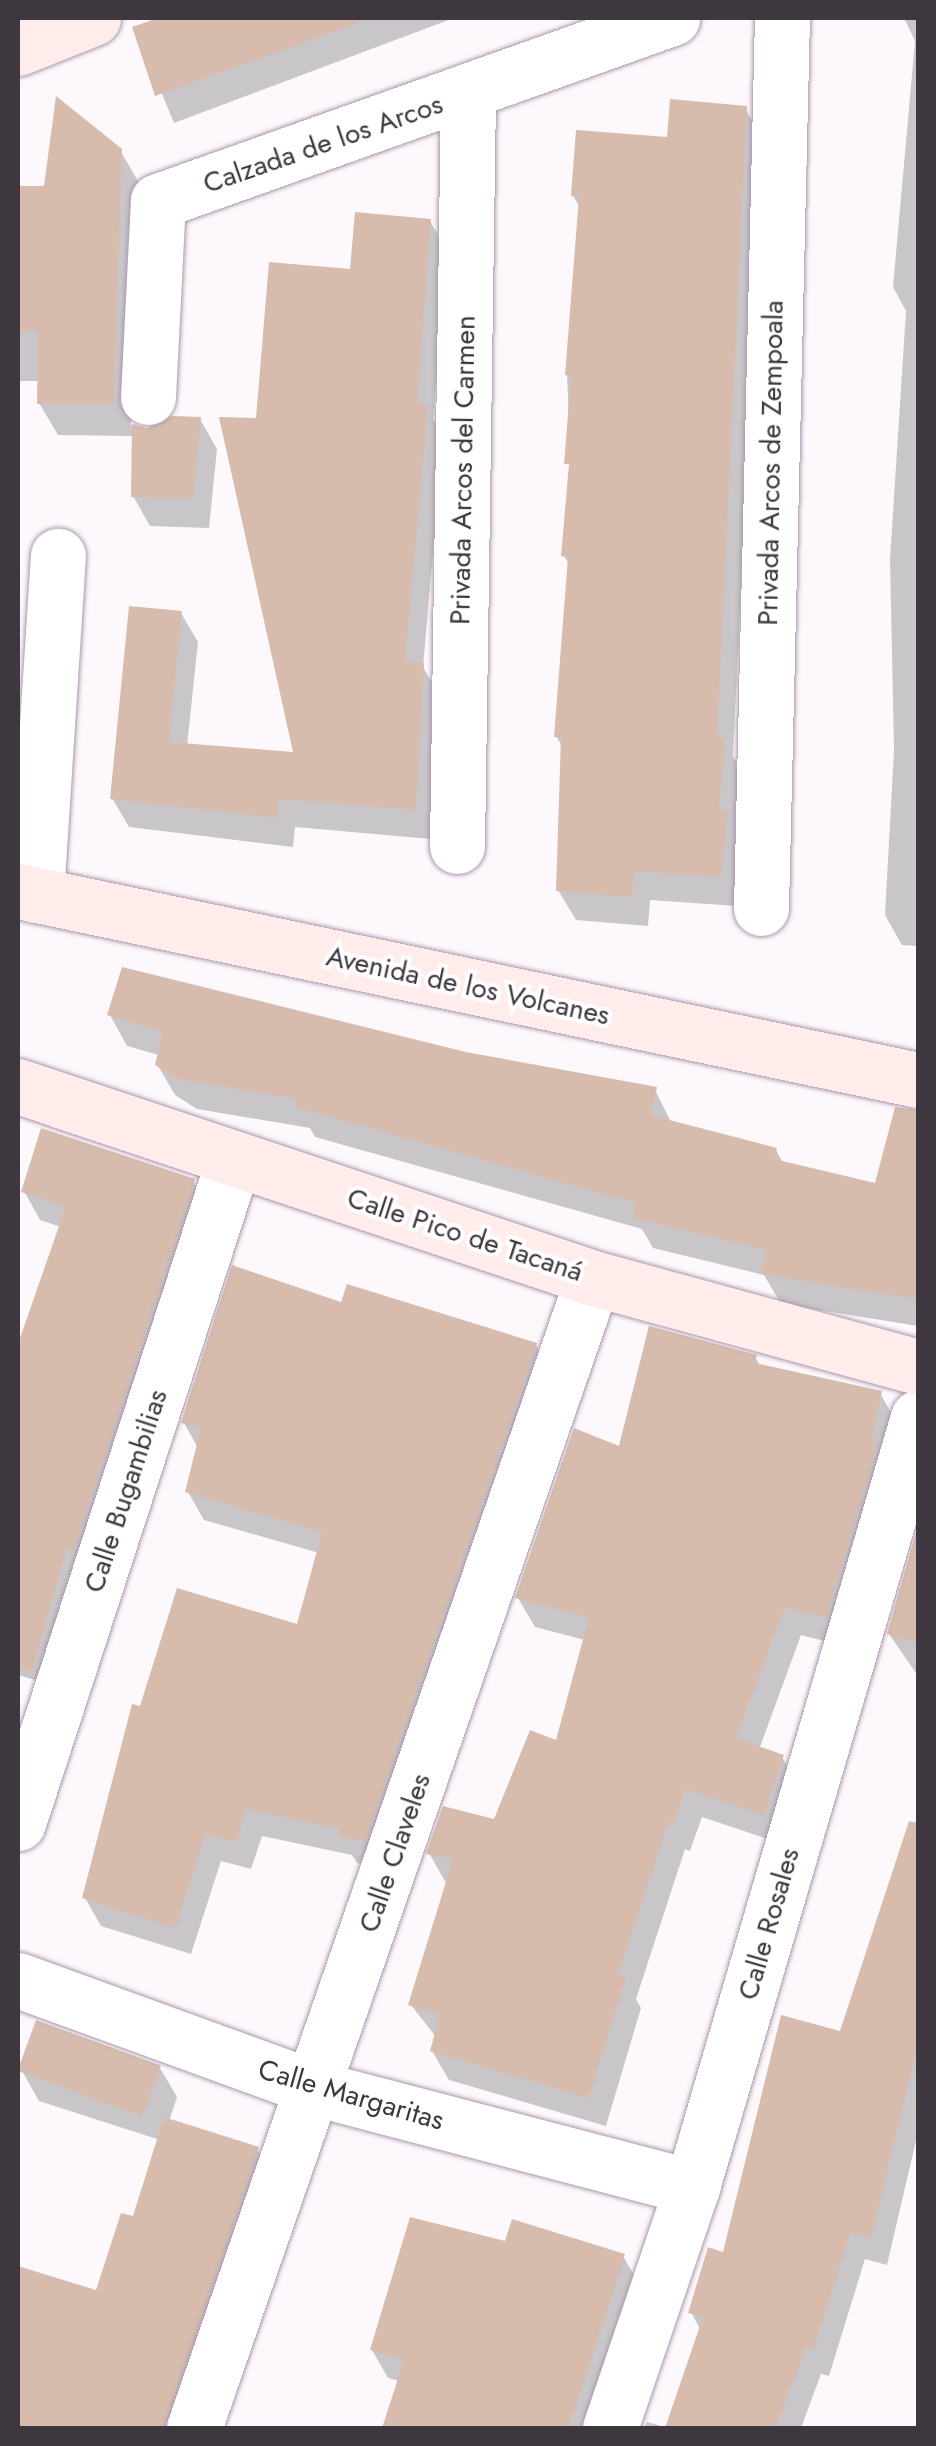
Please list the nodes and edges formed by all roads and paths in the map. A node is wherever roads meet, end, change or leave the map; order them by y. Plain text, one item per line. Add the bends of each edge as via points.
1 (93, 18) edge
2 (672, 18) edge
3 (782, 18) edge
4 (18, 48) edge
5 (468, 94) junction
6 (148, 397) dead end
7 (58, 556) dead end
8 (457, 846) dead end
9 (27, 893) edge
10 (761, 908) dead end
11 (918, 1080) edge
12 (18, 1086) edge
13 (234, 1159) junction
14 (593, 1278) junction
15 (918, 1367) edge
16 (918, 1417) edge
17 (18, 1824) edge
18 (18, 1980) edge
19 (314, 2088) junction
20 (692, 2187) junction
21 (194, 2428) edge
22 (610, 2428) edge

1 - 4 street
2 - 5 street, Calzada de los Arcos
3 - 10 street, Privada Arcos de Zempoala
5 - 6 street, Calzada de los Arcos via 158,202
5 - 8 street, Privada Arcos del Carmen
7 - 9 street
9 - 11 street, Avenida de los Volcanes
12 - 13 street, Calle Pico de Tacaná
13 - 14 street, Calle Pico de Tacaná
13 - 17 street, Calle Bugambilias
14 - 15 street, Calle Pico de Tacaná
14 - 19 street, Calle Claveles
16 - 20 street, Calle Rosales
18 - 19 street, Calle Margaritas
19 - 20 street, Calle Margaritas
19 - 21 street, Calle Claveles
20 - 22 street, Calle Rosales

